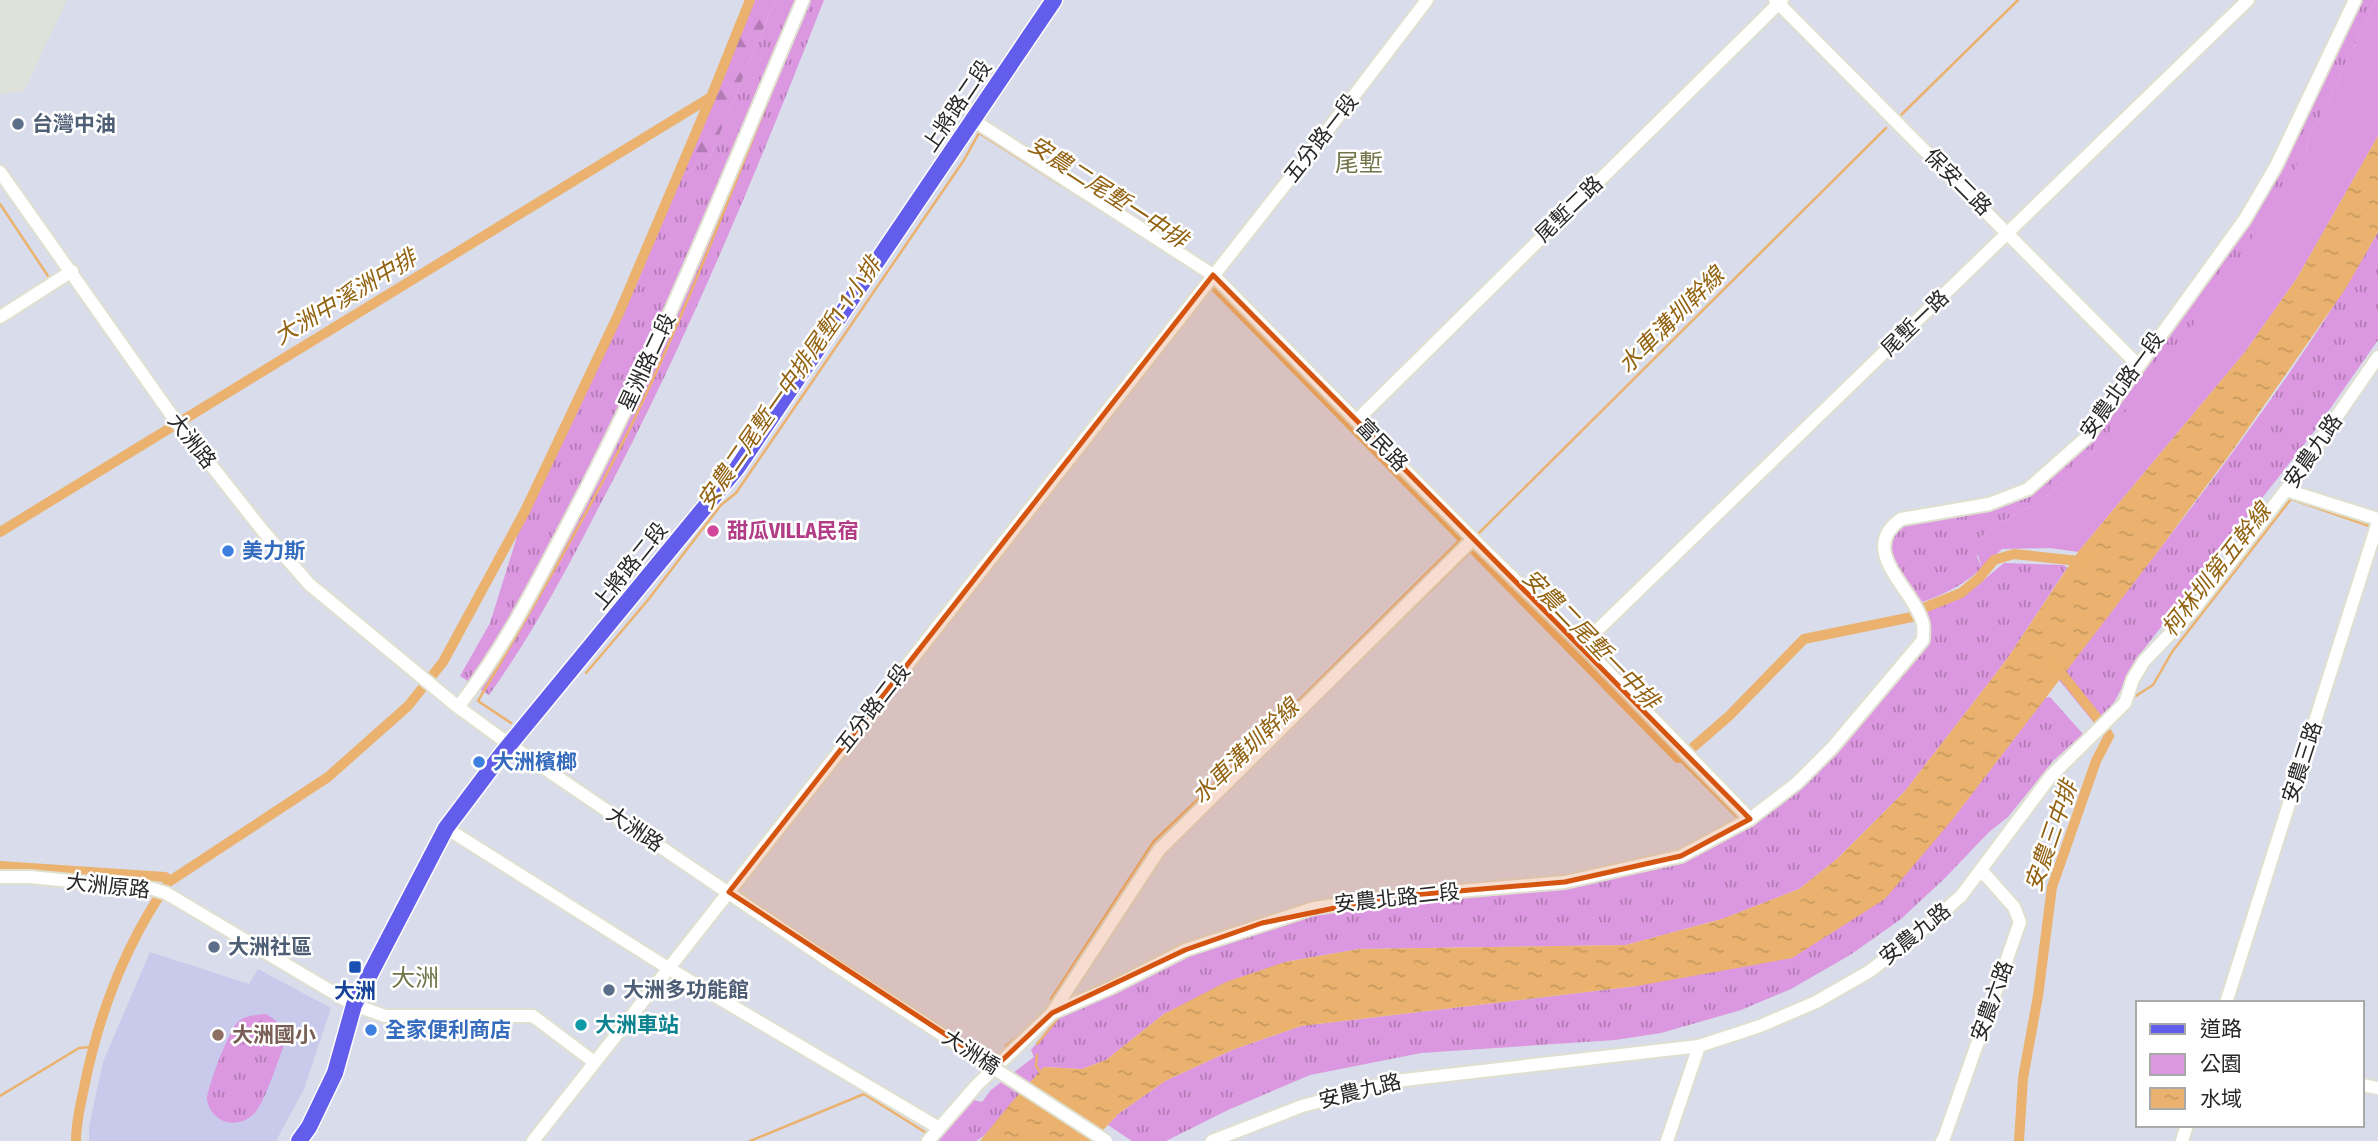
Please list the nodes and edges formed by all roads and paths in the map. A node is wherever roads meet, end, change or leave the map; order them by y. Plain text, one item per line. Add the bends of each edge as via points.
1 (803, 0) edge
2 (1054, 0) edge
3 (1427, 0) edge
4 (2248, 0) edge
5 (2355, 0) edge
6 (1779, 1) edge
7 (973, 120) junction
8 (0, 172) edge
9 (2009, 233) junction
10 (72, 271) junction
11 (1213, 275) junction
12 (0, 317) edge
13 (2378, 356) edge
14 (2138, 365) junction
15 (1357, 419) junction
16 (2286, 490) junction
17 (2378, 520) edge
18 (1473, 539) junction
19 (1582, 645) junction
20 (458, 707) junction
21 (510, 745) junction
22 (1750, 819) junction
23 (446, 828) junction
24 (1982, 871) junction
25 (0, 877) edge
26 (729, 892) junction
27 (835, 965) joint
28 (668, 968) junction
29 (2227, 1001) edge
30 (354, 1005) junction
31 (1052, 1013) junction
32 (1699, 1046) junction
33 (594, 1062) junction
34 (939, 1128) junction
35 (299, 1141) edge
36 (533, 1141) edge
37 (928, 1141) edge
38 (1106, 1141) edge
39 (1212, 1141) edge
40 (1667, 1141) edge
41 (1942, 1141) edge

1 - 20 street, 星洲路二段 via 669,317 604,455 527,602
2 - 7 main road, 上將路二段
3 - 11 street, 五分路一段
4 - 9 street, 尾塹一路
5 - 14 street, 安農北路一段 via 2276,166 2245,219
6 - 9 street, 保安二路
6 - 15 street, 尾塹二路
7 - 11 street, 富民路
7 - 21 main road, 上將路二段 via 737,468
8 - 10 street, 大洲路
9 - 14 street, 保安二路
9 - 19 street, 尾塹一路
10 - 12 street
10 - 20 street, 大洲路 via 170,413 309,584
11 - 15 street, 富民路
11 - 26 street, 五分路二段
13 - 16 street, 安農九路
14 - 22 street, 安農北路一段 via 2088,436 2028,489 1989,504 1900,519 1889,527 1882,545 1890,568 1917,608 1924,625 1923,640 1832,748 1797,783
15 - 18 street, 富民路
16 - 17 street
16 - 24 street, 安農九路 via 2194,608 2144,661 2125,703 2051,776
17 - 29 street, 安農三路
18 - 19 street, 富民路
18 - 31 street via 1159,850
19 - 22 street, 富民路
20 - 21 street, 大洲路
21 - 23 main road, 上將路二段
21 - 26 street, 大洲路
22 - 31 street, 安農北路二段 via 1681,856 1565,883 1388,897 1314,908 1185,950
23 - 28 street
23 - 30 main road, 上將路二段
24 - 32 street, 安農九路 via 1919,933 1870,971 1816,1002
24 - 41 street, 安農六路 via 2014,907 2020,922
25 - 30 street, 大洲原路 via 166,893
26 - 27 street, 大洲路
26 - 28 street, 五分路二段
27 - 38 street, 大洲橋, bridge
28 - 33 street, 五分路二段
28 - 34 street
30 - 33 street via 385,1016 533,1016
30 - 35 main road, 上將路二段 via 335,1073
31 - 34 street via 976,1085
32 - 39 street, 安農九路 via 1395,1081 1302,1106
32 - 40 street
33 - 36 street, 五分路二段
34 - 37 street

